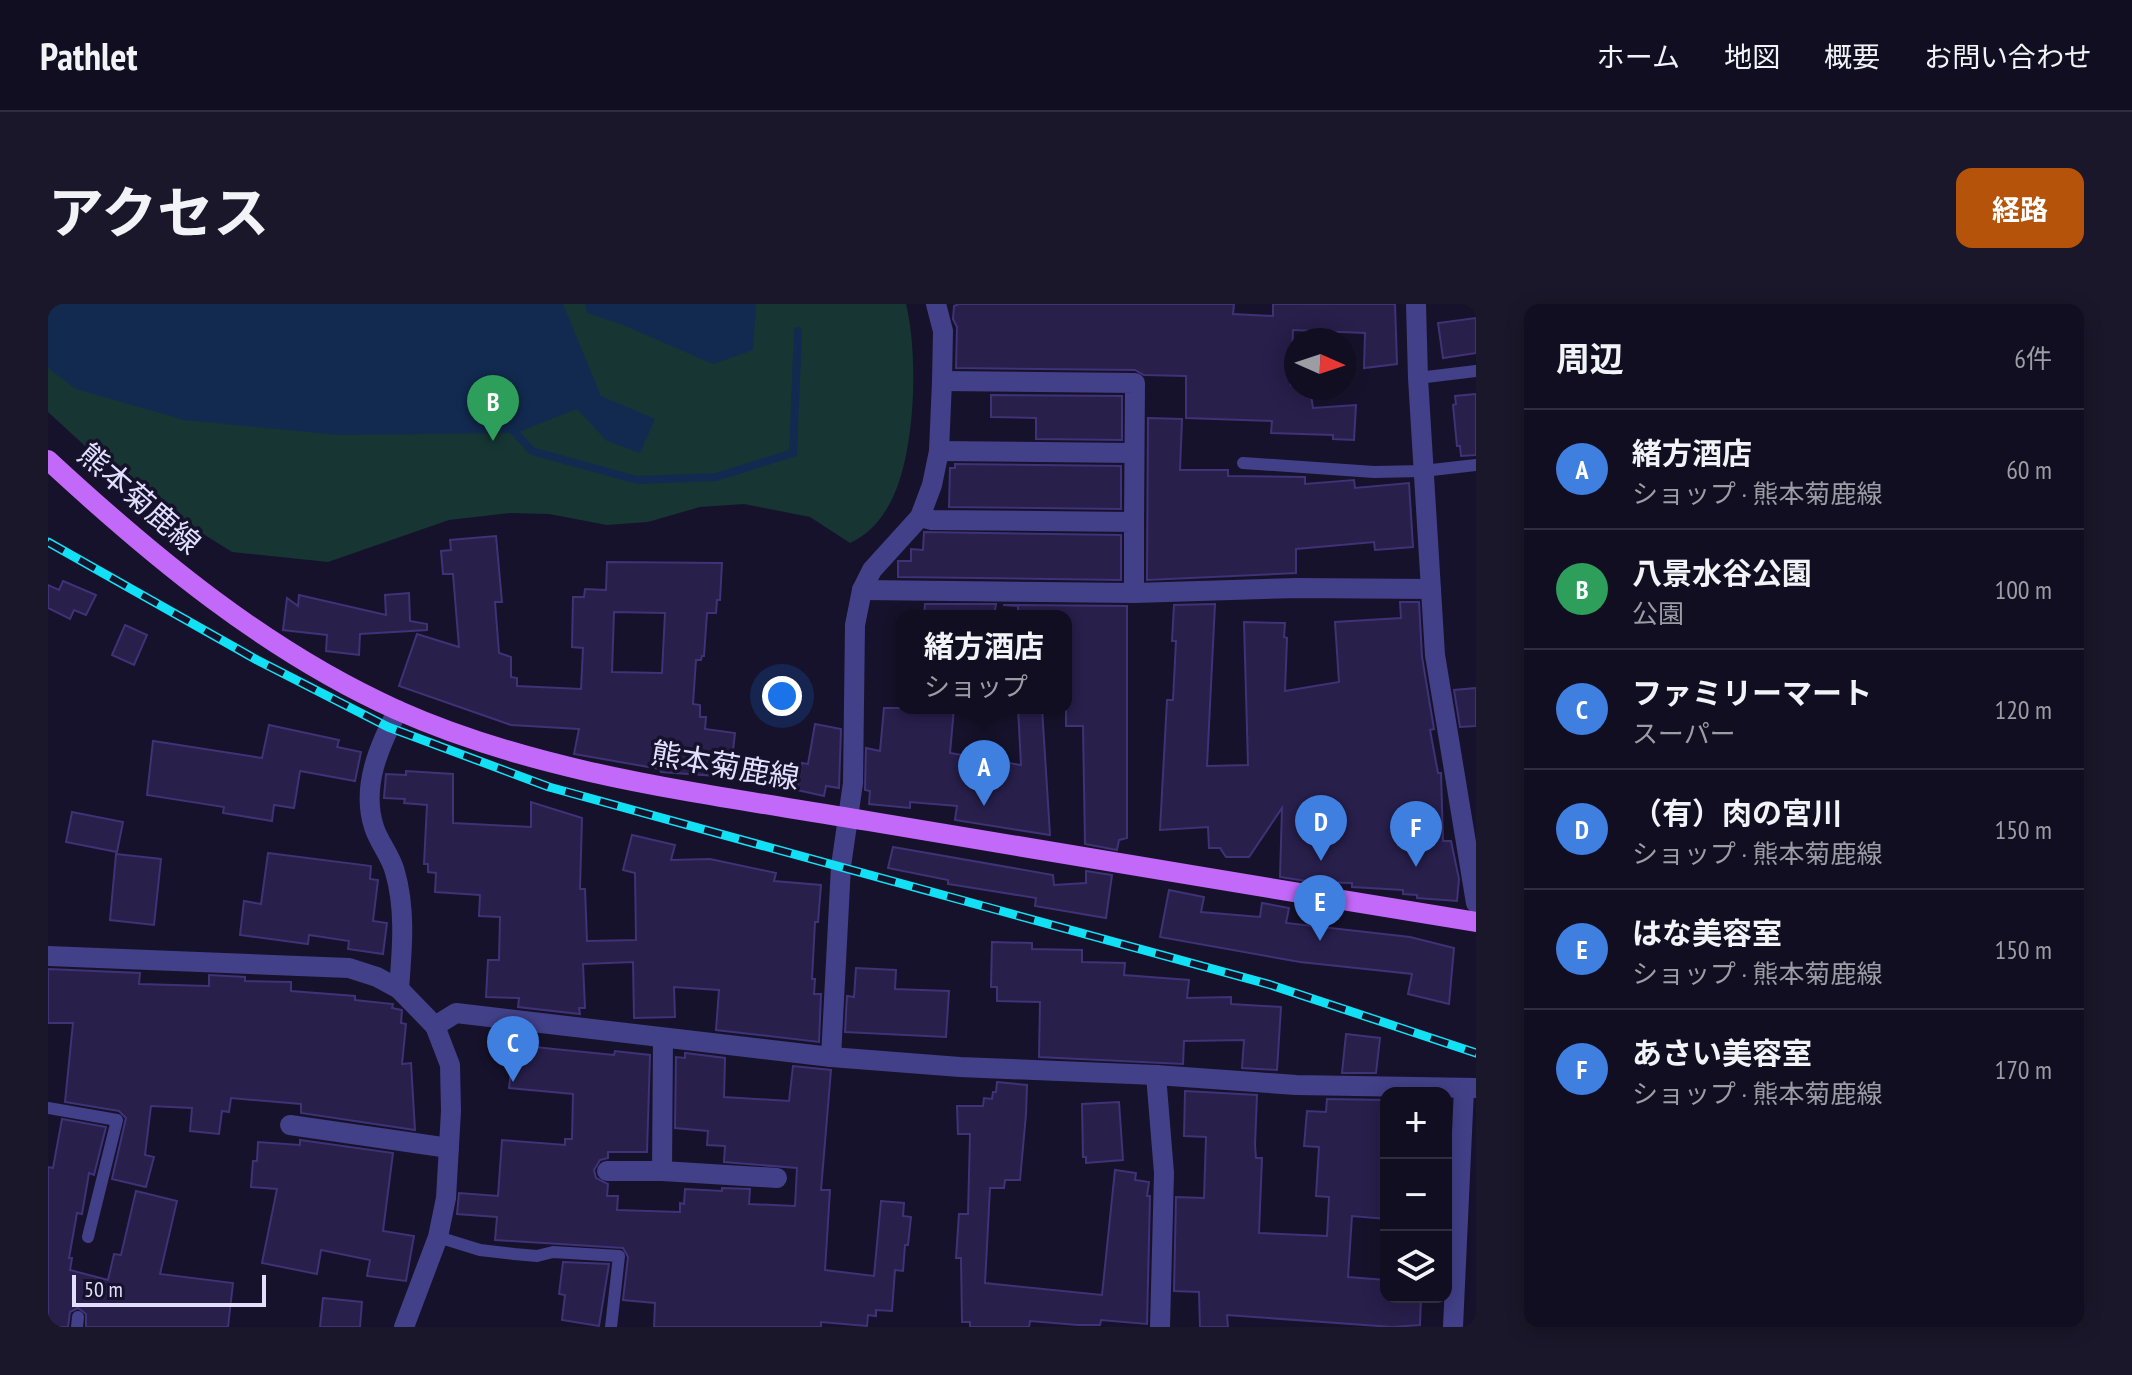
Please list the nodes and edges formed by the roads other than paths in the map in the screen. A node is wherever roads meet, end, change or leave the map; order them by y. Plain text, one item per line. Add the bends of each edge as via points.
1 (936, 304) edge
2 (1416, 304) edge
3 (1476, 371) edge
4 (1418, 378) junction
5 (942, 381) junction
6 (939, 451) junction
7 (1134, 453) junction
8 (48, 460) edge
9 (1243, 463) dead end
10 (1476, 465) edge
11 (1423, 471) junction
12 (920, 517) junction
13 (1134, 522) junction
14 (1431, 589) junction
15 (862, 590) junction
16 (1134, 593) junction
17 (398, 710) junction
18 (848, 817) junction
19 (1476, 903) edge
20 (1476, 922) edge
21 (48, 956) edge
22 (399, 989) junction
23 (435, 1026) junction
24 (663, 1038) junction
25 (831, 1057) junction
26 (1156, 1075) junction
27 (1470, 1088) edge
28 (48, 1108) edge
29 (290, 1125) dead end
30 (449, 1148) junction
31 (607, 1171) dead end
32 (662, 1171) junction
33 (777, 1178) dead end
34 (88, 1237) dead end
35 (438, 1237) junction
36 (404, 1327) edge
37 (611, 1327) edge
38 (1160, 1327) edge
39 (1453, 1327) edge

1 - 5 street via 943,331
2 - 4 street
3 - 4 lane
4 - 11 street
5 - 6 street
5 - 7 street via 1135,383
6 - 7 street
6 - 12 street
7 - 13 street
8 - 17 main road, 熊本菊鹿線 via 124,530 205,593 300,658
9 - 11 lane
10 - 11 lane
11 - 14 street
12 - 13 street
12 - 15 street via 872,570
13 - 16 street
14 - 16 street
14 - 19 street via 1435,655
15 - 16 street
15 - 18 street via 855,625
17 - 18 main road, 熊本菊鹿線 via 560,766
17 - 22 street via 371,775 368,805 395,870 402,905
18 - 20 main road, 熊本菊鹿線
18 - 25 street
21 - 22 street via 349,968
22 - 23 street
23 - 24 street via 456,1013
23 - 30 street via 450,1065
24 - 25 street
24 - 32 street
25 - 26 street
26 - 27 street via 1296,1085
26 - 38 street via 1164,1173
27 - 39 street
28 - 34 lane via 117,1120
29 - 30 street
30 - 35 street
31 - 32 street
32 - 33 street
35 - 36 street
35 - 37 lane via 514,1254 619,1256

